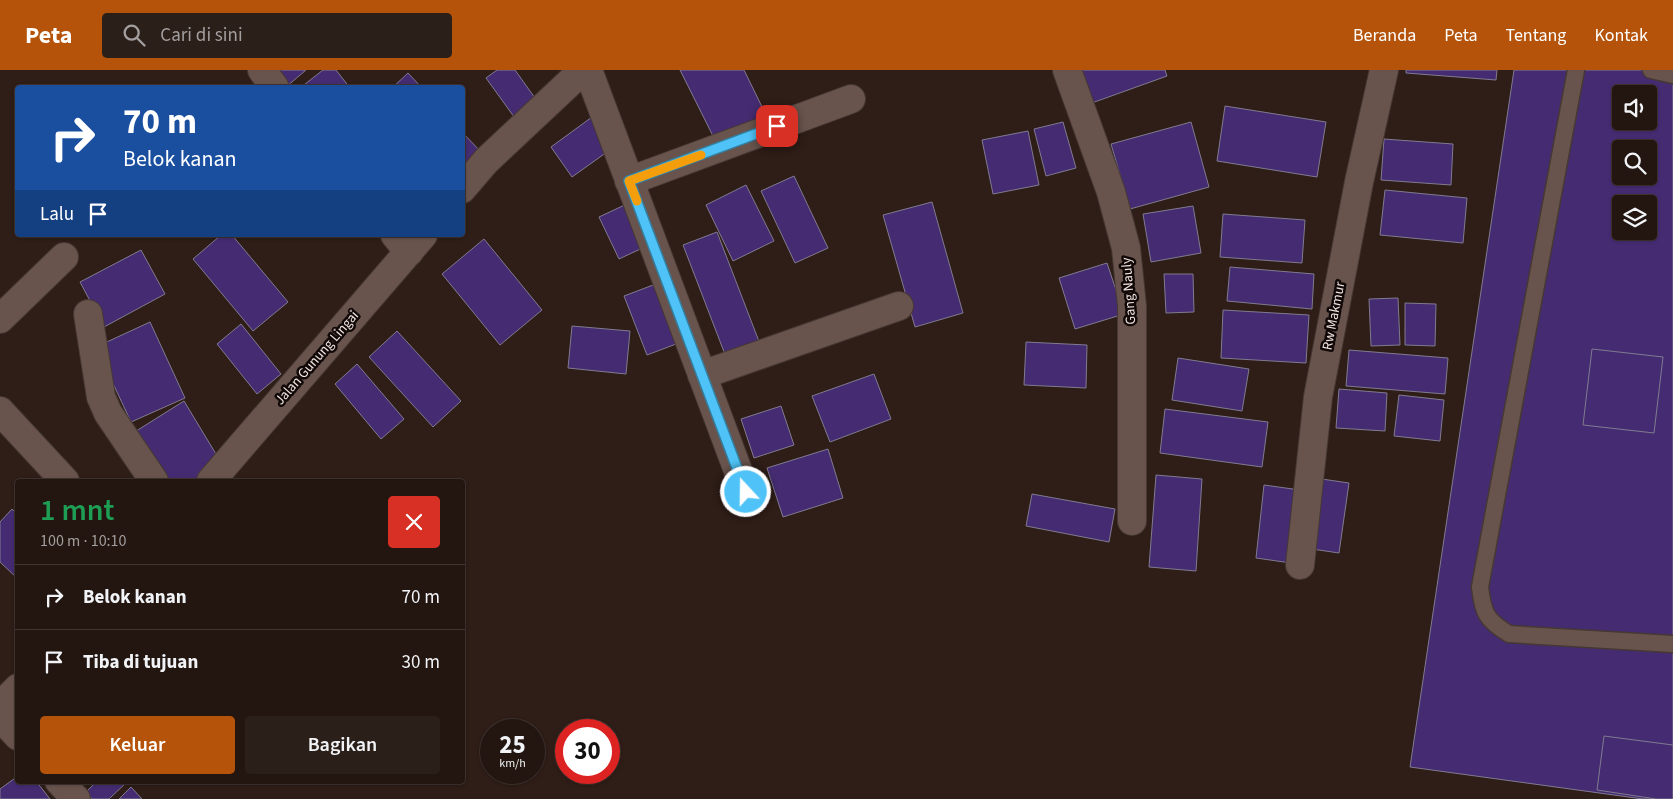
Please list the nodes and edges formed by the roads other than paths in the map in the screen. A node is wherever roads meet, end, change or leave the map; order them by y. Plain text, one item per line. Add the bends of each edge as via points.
1 (262, 70) edge
2 (583, 70) edge
3 (588, 70) edge
4 (1067, 70) edge
5 (1384, 70) edge
6 (1576, 70) edge
7 (1651, 70) edge
8 (1673, 75) edge
9 (273, 85) edge
10 (851, 100) dead end
11 (629, 181) junction
12 (465, 186) edge
13 (409, 241) edge
14 (64, 257) dead end
15 (899, 306) dead end
16 (88, 314) dead end
17 (0, 318) edge
18 (702, 375) junction
19 (0, 411) edge
20 (63, 479) edge
21 (153, 479) edge
22 (213, 479) edge
23 (746, 492) dead end
24 (1132, 521) dead end
25 (1300, 564) dead end
26 (1673, 644) edge
27 (15, 691) edge
28 (0, 706) edge
29 (0, 716) edge
30 (15, 733) edge
31 (62, 784) edge
32 (76, 799) edge

1 - 9 street
2 - 12 street via 486,161
3 - 11 street
4 - 24 street, Gang Nauly via 1111,192 1126,248 1132,306
5 - 25 street, Rw Makmur via 1318,397
6 - 26 lane via 1480,587 1482,609 1493,625 1509,634
7 - 8 lane
10 - 11 street
11 - 18 street
13 - 22 street, Jalan Gunung Lingai
14 - 17 street
15 - 18 street
16 - 21 street via 101,397
18 - 23 street
19 - 20 street
27 - 28 street
29 - 30 street
31 - 32 street

